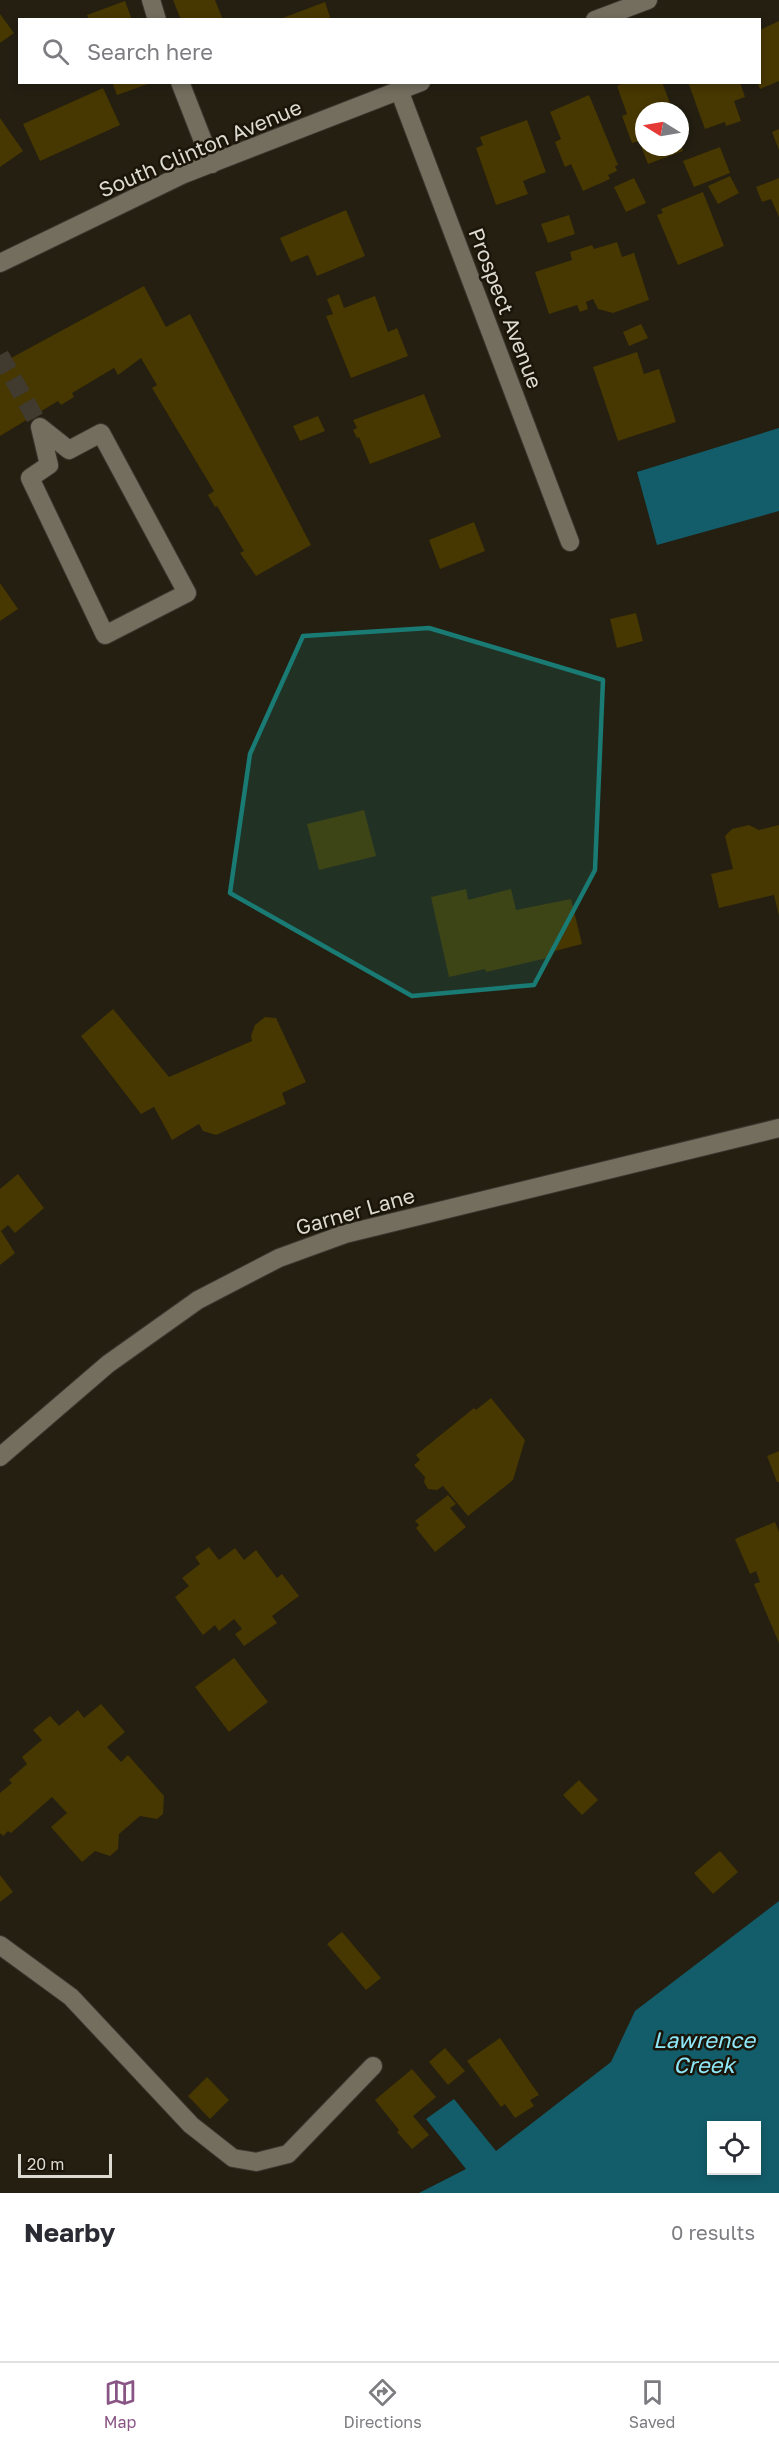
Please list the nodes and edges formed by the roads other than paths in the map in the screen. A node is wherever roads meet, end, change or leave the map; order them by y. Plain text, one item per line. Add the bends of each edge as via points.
1 (151, 0) edge
2 (648, 0) edge
3 (156, 18) edge
4 (600, 18) edge
5 (181, 84) edge
6 (416, 84) edge
7 (399, 90) junction
8 (212, 164) junction
9 (0, 263) edge
10 (40, 427) joint
11 (570, 542) dead end
12 (779, 1128) edge
13 (0, 1457) edge
14 (0, 1945) edge
15 (373, 2066) dead end

1 - 3 street
2 - 4 street
5 - 8 street
6 - 7 street, South Clinton Avenue
7 - 8 street, South Clinton Avenue
7 - 11 street, Prospect Avenue
8 - 9 street, South Clinton Avenue
10 - 10 street via 49,465 30,478 105,635 187,593 101,433 69,450
12 - 13 street, Garner Lane via 345,1234 279,1258 198,1300 108,1364
14 - 15 street via 71,1996 191,2125 233,2158 256,2162 288,2154

